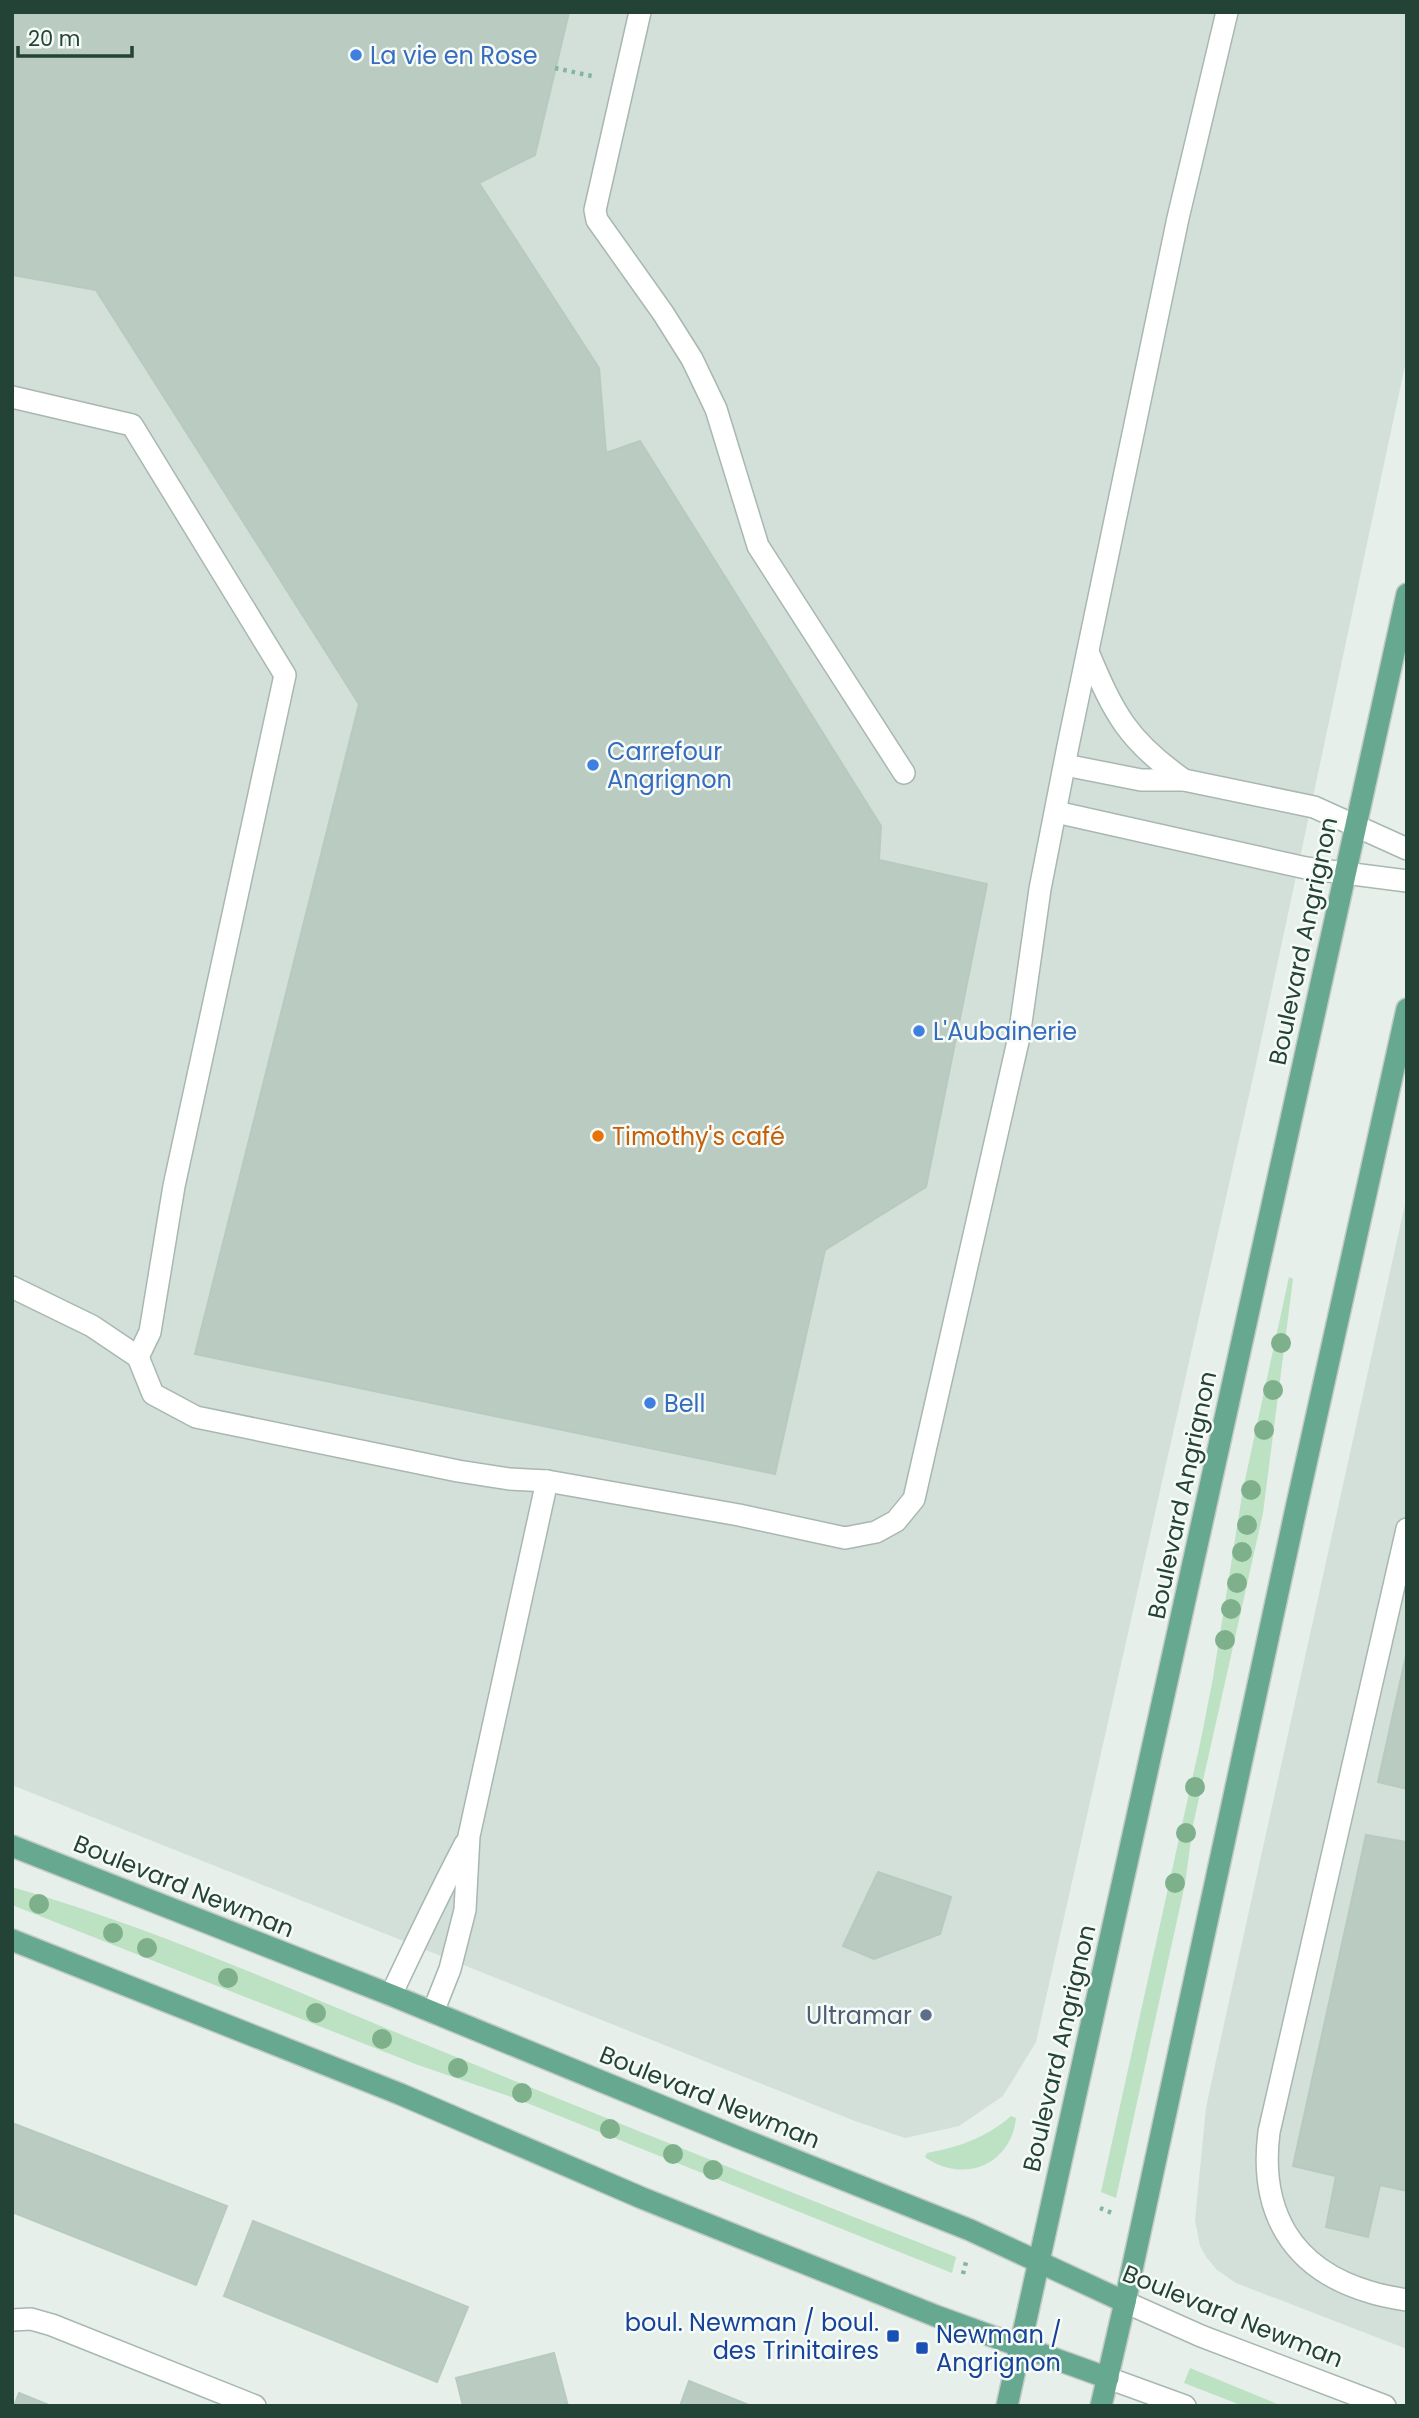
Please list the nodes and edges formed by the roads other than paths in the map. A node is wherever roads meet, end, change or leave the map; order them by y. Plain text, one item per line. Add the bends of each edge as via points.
1 (640, 12) edge
2 (1227, 12) edge
3 (12, 397) edge
4 (1407, 594) edge
5 (1088, 652) junction
6 (1065, 765) junction
7 (904, 773) dead end
8 (1184, 780) junction
9 (1056, 812) junction
10 (1356, 825) junction
11 (1407, 849) edge
12 (1346, 873) junction
13 (1407, 881) edge
14 (1407, 1009) edge
15 (12, 1287) edge
16 (138, 1357) junction
17 (547, 1481) junction
18 (1407, 1529) edge
19 (469, 1836) junction
20 (12, 1846) edge
21 (12, 1940) edge
22 (391, 1995) junction
23 (433, 2012) junction
24 (1038, 2261) junction
25 (1407, 2300) edge
26 (1125, 2302) junction
27 (12, 2320) edge
28 (1020, 2346) junction
29 (1108, 2378) junction
30 (255, 2406) edge
31 (1007, 2406) edge
32 (1101, 2406) edge
33 (1185, 2406) edge
34 (1385, 2406) edge

1 - 7 street via 595,210 597,220 692,359 716,409 758,546
2 - 5 street via 1178,218
3 - 16 street via 132,425 285,675 174,1186 150,1332
4 - 10 main road, Boulevard Angrignon
5 - 6 street
5 - 8 street via 1125,726 1156,760
6 - 8 street via 1140,780
6 - 9 street
8 - 10 street via 1314,807
9 - 12 street
9 - 17 street via 1019,1037 914,1499 896,1521 876,1532 845,1538
10 - 11 street
10 - 12 main road, Boulevard Angrignon
12 - 13 street
12 - 24 main road, Boulevard Angrignon
14 - 26 main road
15 - 16 street via 92,1326
16 - 17 street via 153,1394 195,1416 458,1471
17 - 19 street
18 - 25 street via 1266,2155 1272,2205 1297,2249 1334,2277 1369,2292
19 - 22 street
19 - 23 street via 465,1910
20 - 22 main road, Boulevard Newman
21 - 28 main road via 387,2089 653,2203
22 - 23 main road, Boulevard Newman
23 - 24 main road, Boulevard Newman
24 - 26 main road, Boulevard Newman
24 - 28 main road, Boulevard Angrignon
26 - 29 main road
26 - 34 street, Boulevard Newman
27 - 30 street via 52,2325
28 - 29 main road
28 - 31 main road, Boulevard Angrignon
29 - 32 main road
29 - 33 street

